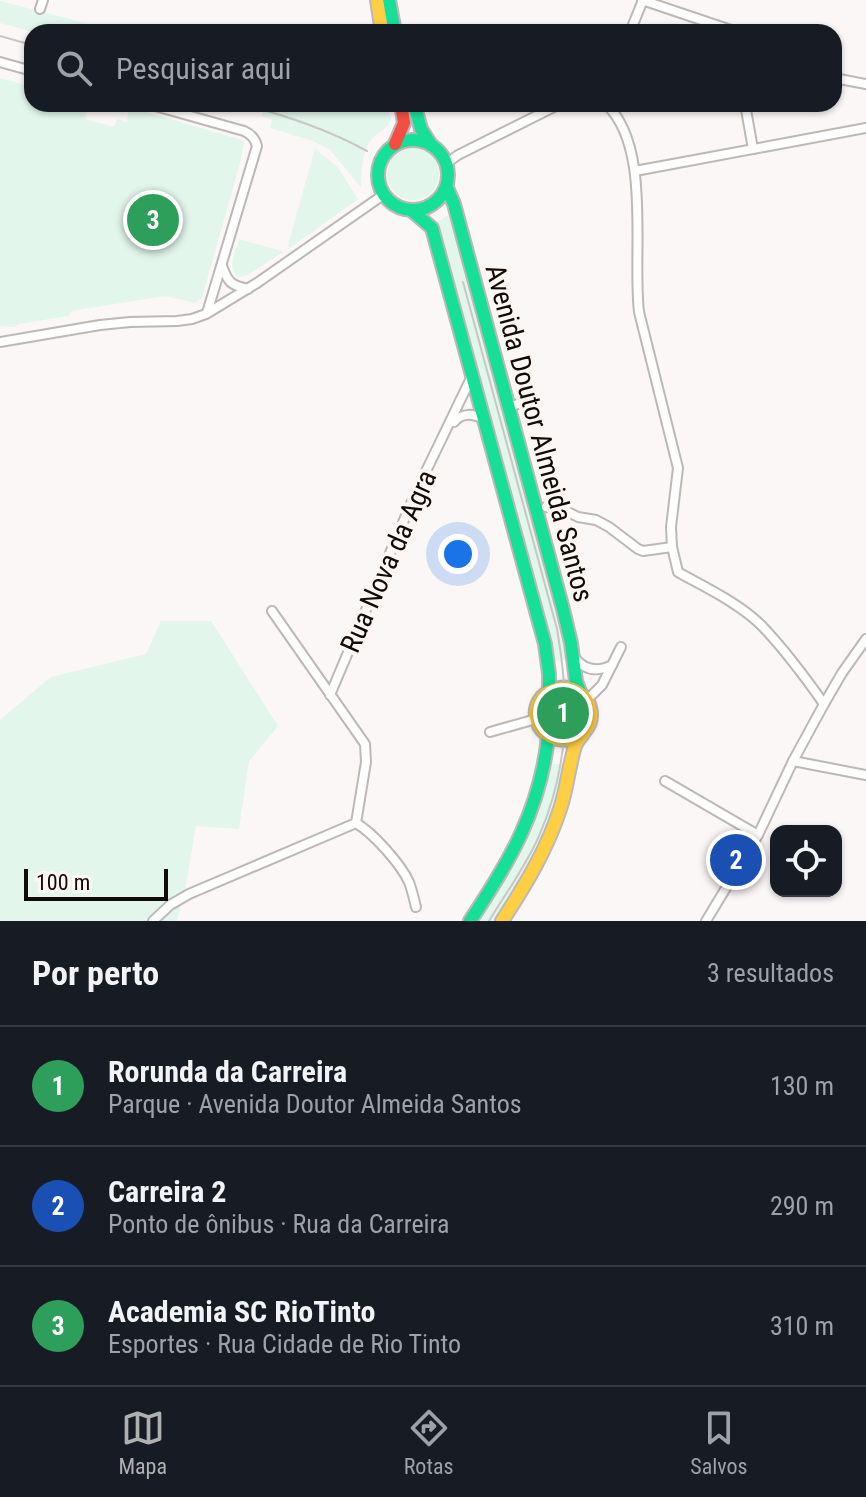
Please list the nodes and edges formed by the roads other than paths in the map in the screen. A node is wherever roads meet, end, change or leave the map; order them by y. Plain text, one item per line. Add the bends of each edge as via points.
1 (377, 0) edge
2 (389, 0) edge
3 (642, 0) edge
4 (381, 24) edge
5 (394, 24) edge
6 (633, 24) edge
7 (713, 24) edge
8 (0, 62) edge
9 (24, 69) edge
10 (842, 80) edge
11 (866, 84) edge
12 (176, 112) edge
13 (402, 112) edge
14 (416, 112) edge
15 (544, 112) edge
16 (615, 112) edge
17 (746, 112) edge
18 (866, 128) edge
19 (395, 144) junction
20 (431, 145) junction
21 (753, 149) junction
22 (447, 163) junction
23 (635, 171) junction
24 (447, 188) junction
25 (383, 195) junction
26 (411, 210) junction
27 (222, 265) junction
28 (248, 289) junction
29 (206, 314) junction
30 (0, 342) edge
31 (472, 376) junction
32 (528, 401) dead end
33 (508, 407) junction
34 (484, 419) junction
35 (448, 428) junction
36 (546, 507) dead end
37 (672, 547) junction
38 (272, 611) dead end
39 (866, 639) edge
40 (621, 647) dead end
41 (573, 656) junction
42 (613, 664) junction
43 (549, 691) junction
44 (330, 695) junction
45 (583, 696) junction
46 (824, 704) junction
47 (536, 719) junction
48 (490, 732) dead end
49 (548, 737) junction
50 (578, 738) junction
51 (793, 761) junction
52 (866, 775) edge
53 (665, 781) dead end
54 (356, 823) junction
55 (758, 835) junction
56 (416, 907) dead end
57 (153, 921) edge
58 (470, 921) edge
59 (502, 921) edge
60 (706, 921) edge

1 - 4 main road
2 - 5 main road
3 - 6 street
3 - 7 street
8 - 9 street
10 - 11 street
12 - 27 street via 244,131 256,140
13 - 19 main road via 404,123
14 - 20 main road
15 - 22 street
16 - 23 street
17 - 21 street
18 - 21 street
19 - 20 main road via 417,139
19 - 25 main road via 380,161
20 - 22 main road
21 - 23 street
22 - 24 main road
23 - 37 street via 639,312 678,468
24 - 26 main road via 432,205
24 - 33 main road, Avenida Doutor Almeida Santos
25 - 26 main road
25 - 28 street
26 - 31 main road, Avenida Doutor Almeida Santos via 432,228
27 - 28 street via 227,280
27 - 29 street
28 - 29 street
29 - 30 street
31 - 34 main road, Avenida Doutor Almeida Santos
31 - 35 street, Rua Nova da Agra
32 - 33 street
33 - 41 main road, Avenida Doutor Almeida Santos
34 - 35 street via 469,414
34 - 43 main road, Avenida Doutor Almeida Santos via 545,644
35 - 44 street, Rua Nova da Agra
36 - 37 street via 596,520 643,551
37 - 46 street via 678,572 760,624
38 - 44 street
39 - 46 street
40 - 42 street
41 - 42 street via 592,670
41 - 45 main road, Avenida Doutor Almeida Santos
42 - 45 street via 602,685
43 - 45 main road via 565,687
43 - 47 main road via 541,698
44 - 54 street via 365,744
45 - 50 main road via 591,721
46 - 51 street
47 - 48 street
47 - 49 main road
49 - 50 main road
49 - 58 main road via 541,784 525,830
50 - 59 main road via 548,842
51 - 52 street
51 - 55 street
53 - 55 street
54 - 56 street via 402,870
54 - 57 street via 189,894
55 - 60 street

